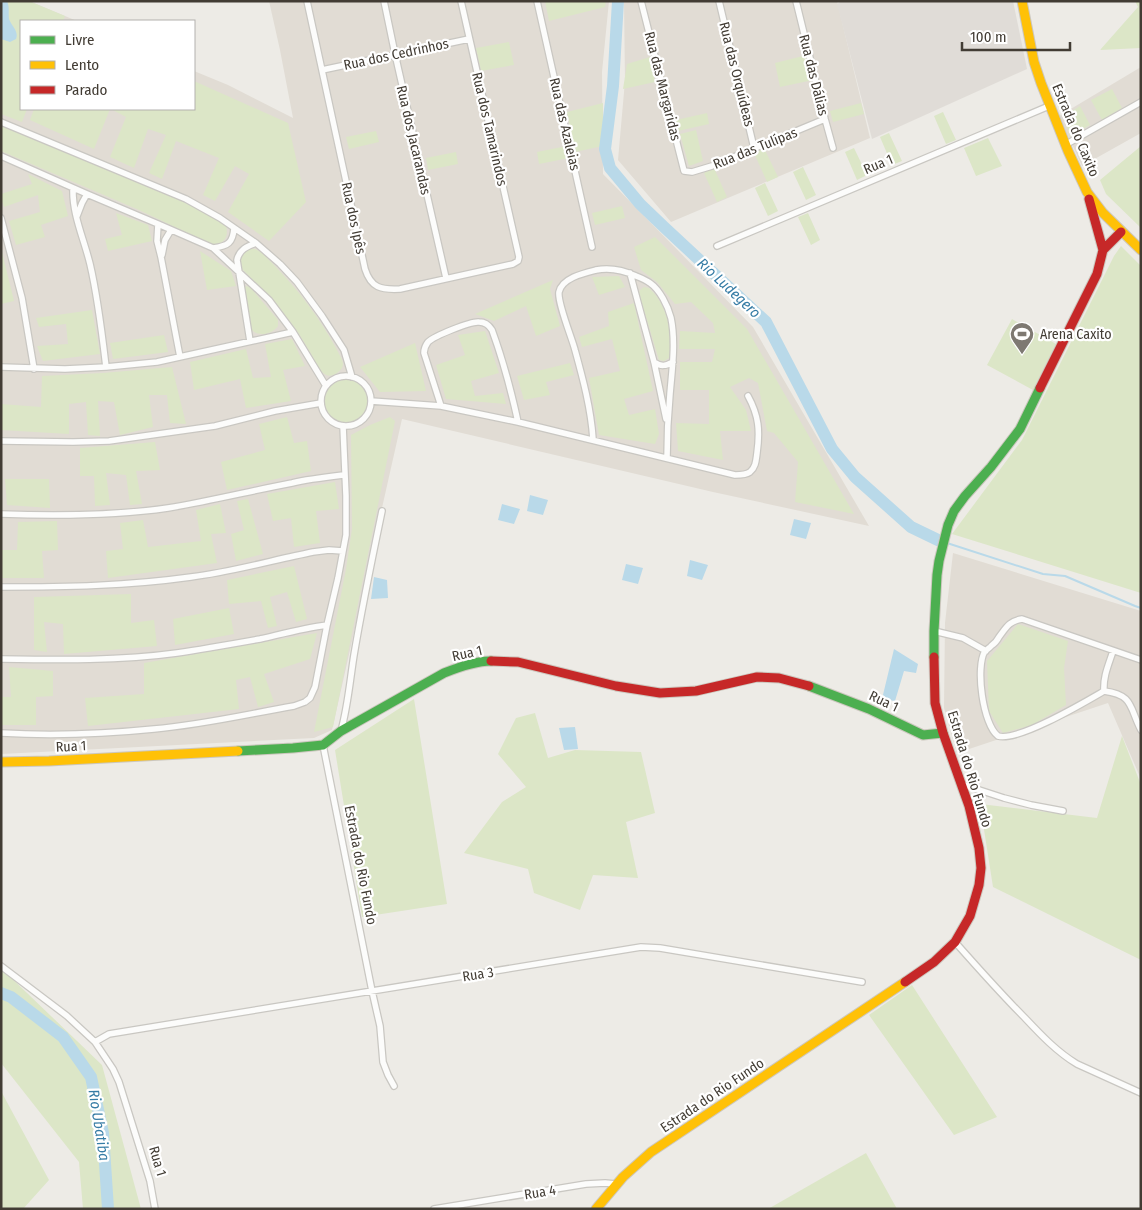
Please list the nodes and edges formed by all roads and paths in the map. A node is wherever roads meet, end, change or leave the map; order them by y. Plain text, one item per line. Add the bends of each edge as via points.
1 (306, 1) edge
2 (384, 1) edge
3 (461, 1) edge
4 (537, 1) edge
5 (641, 1) edge
6 (719, 1) edge
7 (796, 1) edge
8 (1022, 1) edge
9 (470, 39) junction
10 (395, 54) junction
11 (322, 70) junction
12 (1141, 102) edge
13 (1049, 106) junction
14 (825, 119) junction
15 (1, 122) edge
16 (1065, 145) junction
17 (754, 148) junction
18 (833, 148) dead end
19 (2, 158) edge
20 (684, 171) joint
21 (73, 188) junction
22 (1087, 192) junction
23 (87, 194) junction
24 (77, 216) junction
25 (1, 218) edge
26 (158, 224) junction
27 (234, 228) junction
28 (171, 230) junction
29 (1121, 232) junction
30 (256, 243) junction
31 (717, 246) dead end
32 (592, 247) dead end
33 (213, 248) junction
34 (1104, 250) junction
35 (1141, 250) edge
36 (161, 257) junction
37 (519, 257) joint
38 (238, 270) junction
39 (630, 273) junction
40 (446, 278) junction
41 (650, 283) junction
42 (635, 291) junction
43 (293, 332) junction
44 (250, 341) junction
45 (180, 357) junction
46 (654, 362) junction
47 (673, 362) junction
48 (1, 367) edge
49 (106, 367) junction
50 (34, 369) junction
51 (352, 377) junction
52 (326, 386) junction
53 (748, 396) dead end
54 (371, 402) junction
55 (321, 403) junction
56 (441, 406) junction
57 (518, 422) junction
58 (342, 426) junction
59 (667, 426) junction
60 (593, 439) junction
61 (1, 441) edge
62 (666, 458) junction
63 (344, 475) junction
64 (382, 510) dead end
65 (1, 514) edge
66 (343, 551) junction
67 (1, 587) edge
68 (327, 625) junction
69 (934, 631) junction
70 (986, 651) junction
71 (1113, 651) junction
72 (1, 659) edge
73 (1141, 660) edge
74 (1104, 691) junction
75 (1141, 730) edge
76 (341, 731) junction
77 (1, 733) edge
78 (943, 733) junction
79 (323, 745) junction
80 (1, 762) edge
81 (961, 784) junction
82 (1063, 811) dead end
83 (955, 942) junction
84 (1, 966) edge
85 (862, 982) dead end
86 (372, 991) junction
87 (95, 1042) junction
88 (394, 1086) dead end
89 (1141, 1094) edge
90 (616, 1184) junction
91 (155, 1209) edge
92 (434, 1209) edge
93 (596, 1209) edge

1 - 11 street, Rua dos Ipês
2 - 10 street, Rua dos Jacarandas
3 - 9 street, Rua dos Tamarindos
4 - 32 street, Rua das Azaleias
5 - 20 street, Rua das Margaridas
6 - 17 street, Rua das Orquídeas
7 - 14 street, Rua das Dálias
8 - 13 street, Estrada do Caxito via 1034,62
9 - 10 street, Rua dos Cedrinhos
9 - 37 street, Rua dos Tamarindos
10 - 11 street, Rua dos Cedrinhos
10 - 40 street, Rua dos Jacarandas
11 - 40 street, Rua dos Ipês via 368,278 377,286 392,289
12 - 16 street
13 - 16 street, Estrada do Caxito
13 - 31 street, Rua 1
14 - 17 street, Rua das Tulípas
14 - 18 street, Rua das Dálias
15 - 27 street via 186,199
16 - 22 street, Estrada do Caxito
17 - 20 street, Rua das Tulípas via 692,172
19 - 21 street
21 - 23 street
21 - 24 street
22 - 29 street, Estrada do Caxito
22 - 34 street
23 - 24 street
23 - 26 street
24 - 49 street via 96,291
25 - 50 street via 22,298
26 - 28 street
26 - 36 street via 157,241
27 - 30 street
27 - 33 street via 229,244
28 - 33 street
28 - 36 street
29 - 34 street, Estrada do Rio Fundo
29 - 35 street, Estrada do Caxito
30 - 38 street via 248,245 238,255
30 - 51 street via 297,282 322,316 344,350
33 - 38 street
34 - 69 street, Estrada do Rio Fundo via 1090,290 1020,429 951,518 937,574
36 - 45 street
37 - 40 street, Rua dos Ipês via 513,264
38 - 43 street via 269,300
38 - 44 street
39 - 41 street
39 - 42 street
39 - 60 street via 611,268 592,271 569,280 558,294 581,372
41 - 42 street via 639,284
41 - 47 street via 664,300 671,317
42 - 46 street
43 - 44 street
43 - 52 street
44 - 45 street
45 - 49 street
46 - 47 street via 662,366
46 - 59 street
47 - 59 street
48 - 50 street
49 - 50 street
51 - 52 street via 338,378
51 - 54 street via 366,386
52 - 55 street
53 - 62 street via 755,408 759,439 755,465 748,473 735,475
54 - 56 street
54 - 58 street via 370,410 359,423
55 - 58 street via 327,418
55 - 61 street via 215,426 109,441
56 - 57 street
56 - 57 street via 424,353 425,347 431,340 467,323 480,322 492,330
57 - 60 street
58 - 63 street
59 - 62 street
60 - 62 street
63 - 65 street via 136,512
63 - 66 street via 346,535
64 - 76 street
66 - 67 street via 313,552 192,577 133,584
66 - 68 street
68 - 72 street via 152,656
68 - 77 street via 312,695 294,706 154,729 59,734
69 - 70 street via 963,638
69 - 78 street, Estrada do Rio Fundo via 934,696
70 - 71 street via 1011,622 1022,620
70 - 74 street via 982,660 985,712 991,729 1002,738 1036,727
71 - 73 street
71 - 74 street via 1105,673
74 - 75 street via 1114,692 1127,700
76 - 78 street, Rua 1 via 444,673 462,666 499,661 518,662 616,686 660,693 696,692 757,677 779,678 869,709 923,735
76 - 79 street, Rua 1
78 - 81 street, Estrada do Rio Fundo
79 - 80 street, Rua 1
79 - 86 street, Estrada do Rio Fundo
81 - 82 street via 1004,798
81 - 83 street, Estrada do Rio Fundo via 974,824 981,868 970,916
83 - 89 street via 1043,1037 1067,1058
83 - 90 street, Estrada do Rio Fundo via 923,970 652,1152
84 - 87 street, Rua 1 via 67,1016
85 - 86 street, Rua 3 via 651,947
86 - 87 street, Rua 3 via 109,1034
86 - 88 street, Estrada do Rio Fundo via 380,1026 383,1062
87 - 91 street, Rua 1 via 119,1082 148,1173
90 - 92 street, Rua 4 via 586,1184
90 - 93 street, Estrada do Rio Fundo

